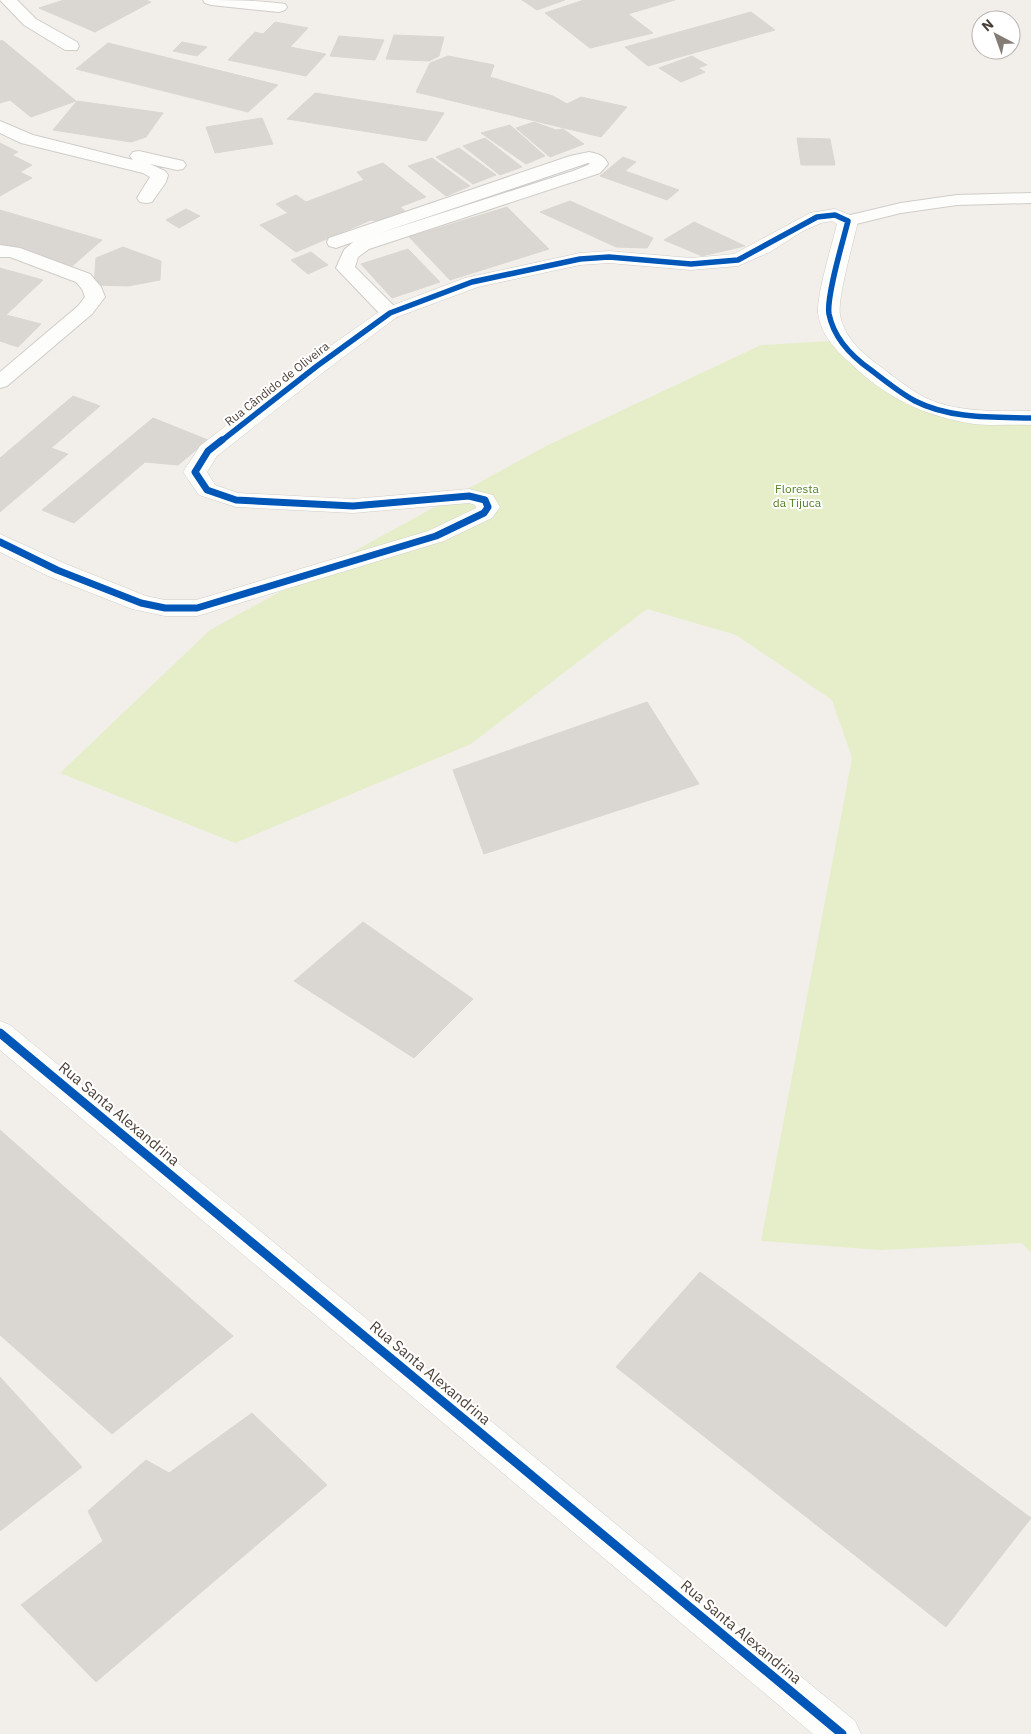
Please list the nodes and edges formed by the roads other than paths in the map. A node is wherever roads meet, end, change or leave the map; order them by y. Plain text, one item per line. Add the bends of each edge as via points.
1 (8, 0) edge
2 (211, 0) edge
3 (279, 7) dead end
4 (71, 46) dead end
5 (0, 117) edge
6 (0, 126) edge
7 (177, 165) dead end
8 (146, 198) dead end
9 (1031, 198) edge
10 (848, 220) junction
11 (336, 242) dead end
12 (0, 251) edge
13 (390, 313) junction
14 (0, 382) edge
15 (1031, 418) edge
16 (0, 542) edge
17 (0, 1033) edge
18 (842, 1734) edge

1 - 4 lane via 30,22
2 - 3 lane
5 - 7 lane via 36,133
6 - 8 lane via 28,139 149,169 159,175
9 - 10 lane via 957,200
10 - 13 street, Rua Cândido de Oliveira via 835,215 817,217 738,260 691,264 609,257 580,259 472,282
10 - 15 street via 829,313 838,340 864,365 915,401 975,418
11 - 13 lane via 576,160 589,157 600,164 579,175 362,245 352,251 346,258 345,268
12 - 14 lane via 13,252 82,278 96,297
13 - 16 street, Rua Cândido de Oliveira via 208,450 195,472 207,490 236,500 353,506 469,496 485,500 488,507 484,513 436,536 197,608 165,608 141,603 57,570
17 - 18 street, Rua Santa Alexandrina

